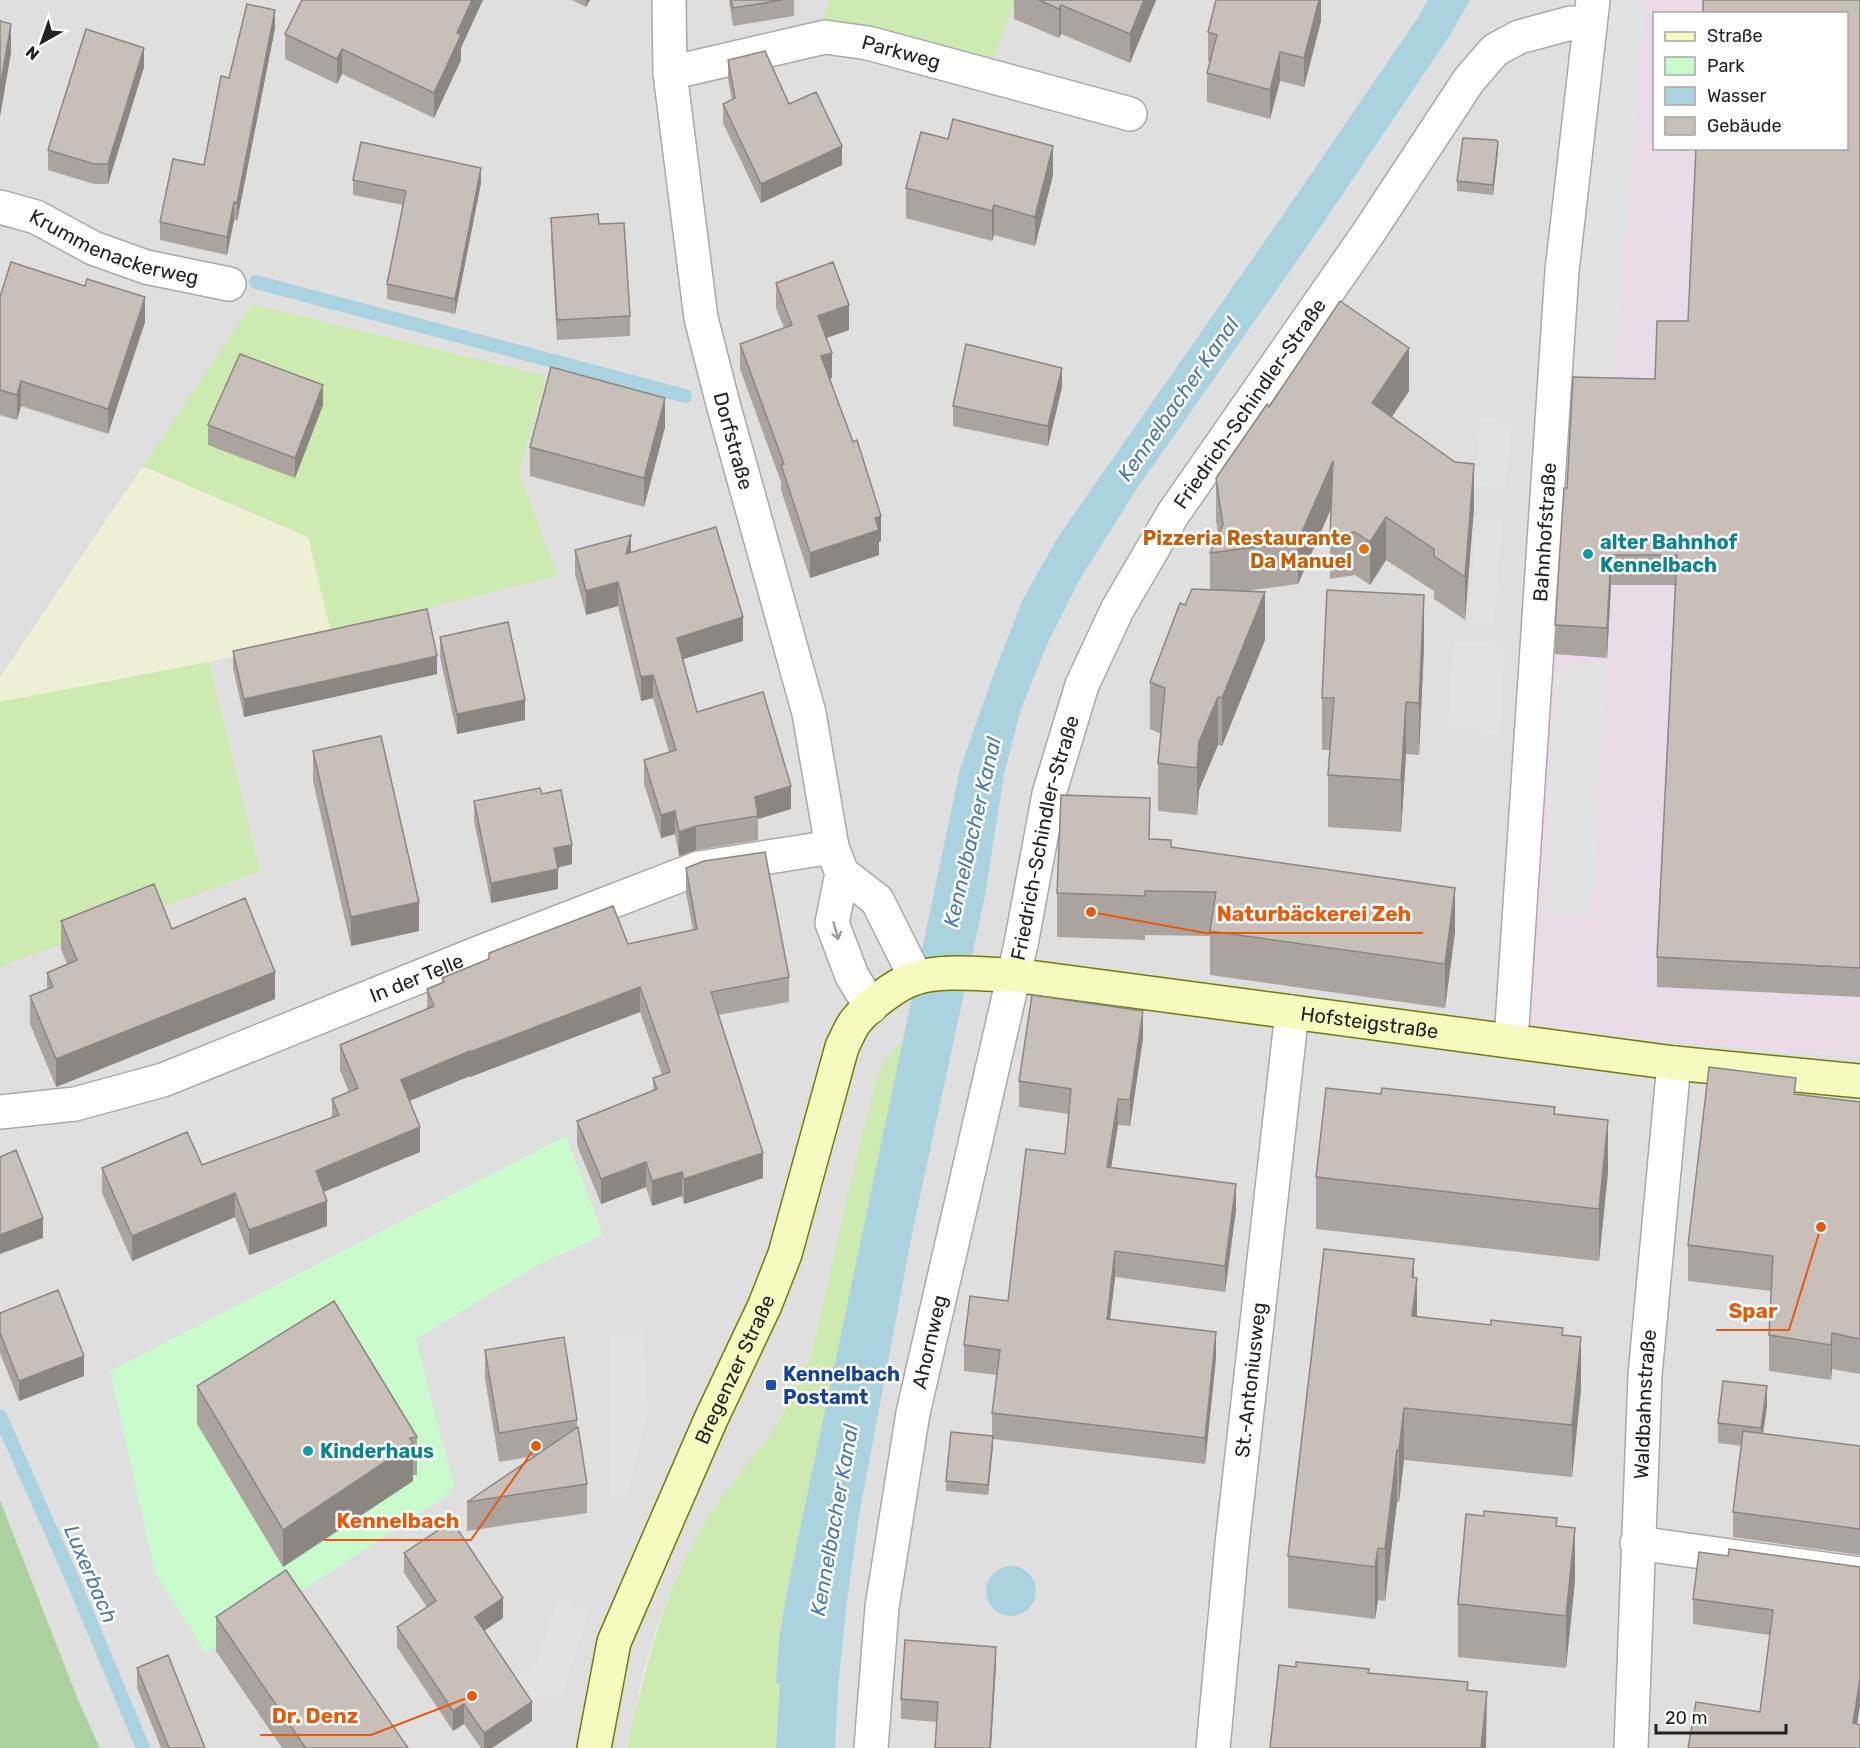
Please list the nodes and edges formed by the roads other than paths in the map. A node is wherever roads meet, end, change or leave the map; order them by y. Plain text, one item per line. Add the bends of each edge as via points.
1 (669, 0) edge
2 (1591, 13) edge
3 (670, 73) junction
4 (1130, 114) dead end
5 (0, 207) edge
6 (229, 284) dead end
7 (837, 860) junction
8 (1014, 975) junction
9 (916, 978) junction
10 (877, 1002) junction
11 (1292, 1012) junction
12 (1511, 1041) junction
13 (1674, 1063) junction
14 (1860, 1081) edge
15 (0, 1112) edge
16 (1638, 1543) junction
17 (1860, 1574) edge
18 (594, 1748) edge
19 (871, 1748) edge
20 (1213, 1748) edge
21 (1631, 1748) edge

1 - 3 street, Dorfstraße
2 - 8 street, Friedrich-Schindler-Straße via 1519,37 1495,50 1469,80 1367,235 1173,514 1117,610 1082,685 1049,794
2 - 12 street, Bahnhofstraße via 1562,271
3 - 4 street, Parkweg via 825,37 868,43
3 - 7 street, Dorfstraße via 701,318 809,712
5 - 6 street, Krummenackerweg via 36,218 93,248 146,267
7 - 9 street via 877,900
7 -> 10 street, Dorfstraße via 832,924 852,976
7 - 15 street, In der Telle via 699,868 163,1080 75,1104
8 - 9 main road, Hofsteigstraße via 945,974
8 - 11 main road, Hofsteigstraße
8 - 19 street, Ahornweg via 914,1413 882,1607
9 - 10 main road, Hofsteigstraße
10 - 18 main road, Bregenzer Straße via 855,1022 842,1047 784,1254 765,1305 614,1642
11 - 12 main road, Hofsteigstraße
11 - 20 street, St.-Antoniusweg
12 - 13 main road, Hofsteigstraße
13 - 14 main road, Hofsteigstraße
13 - 16 street, Waldbahnstraße via 1645,1374
16 - 17 street
16 - 21 street, Waldbahnstraße

